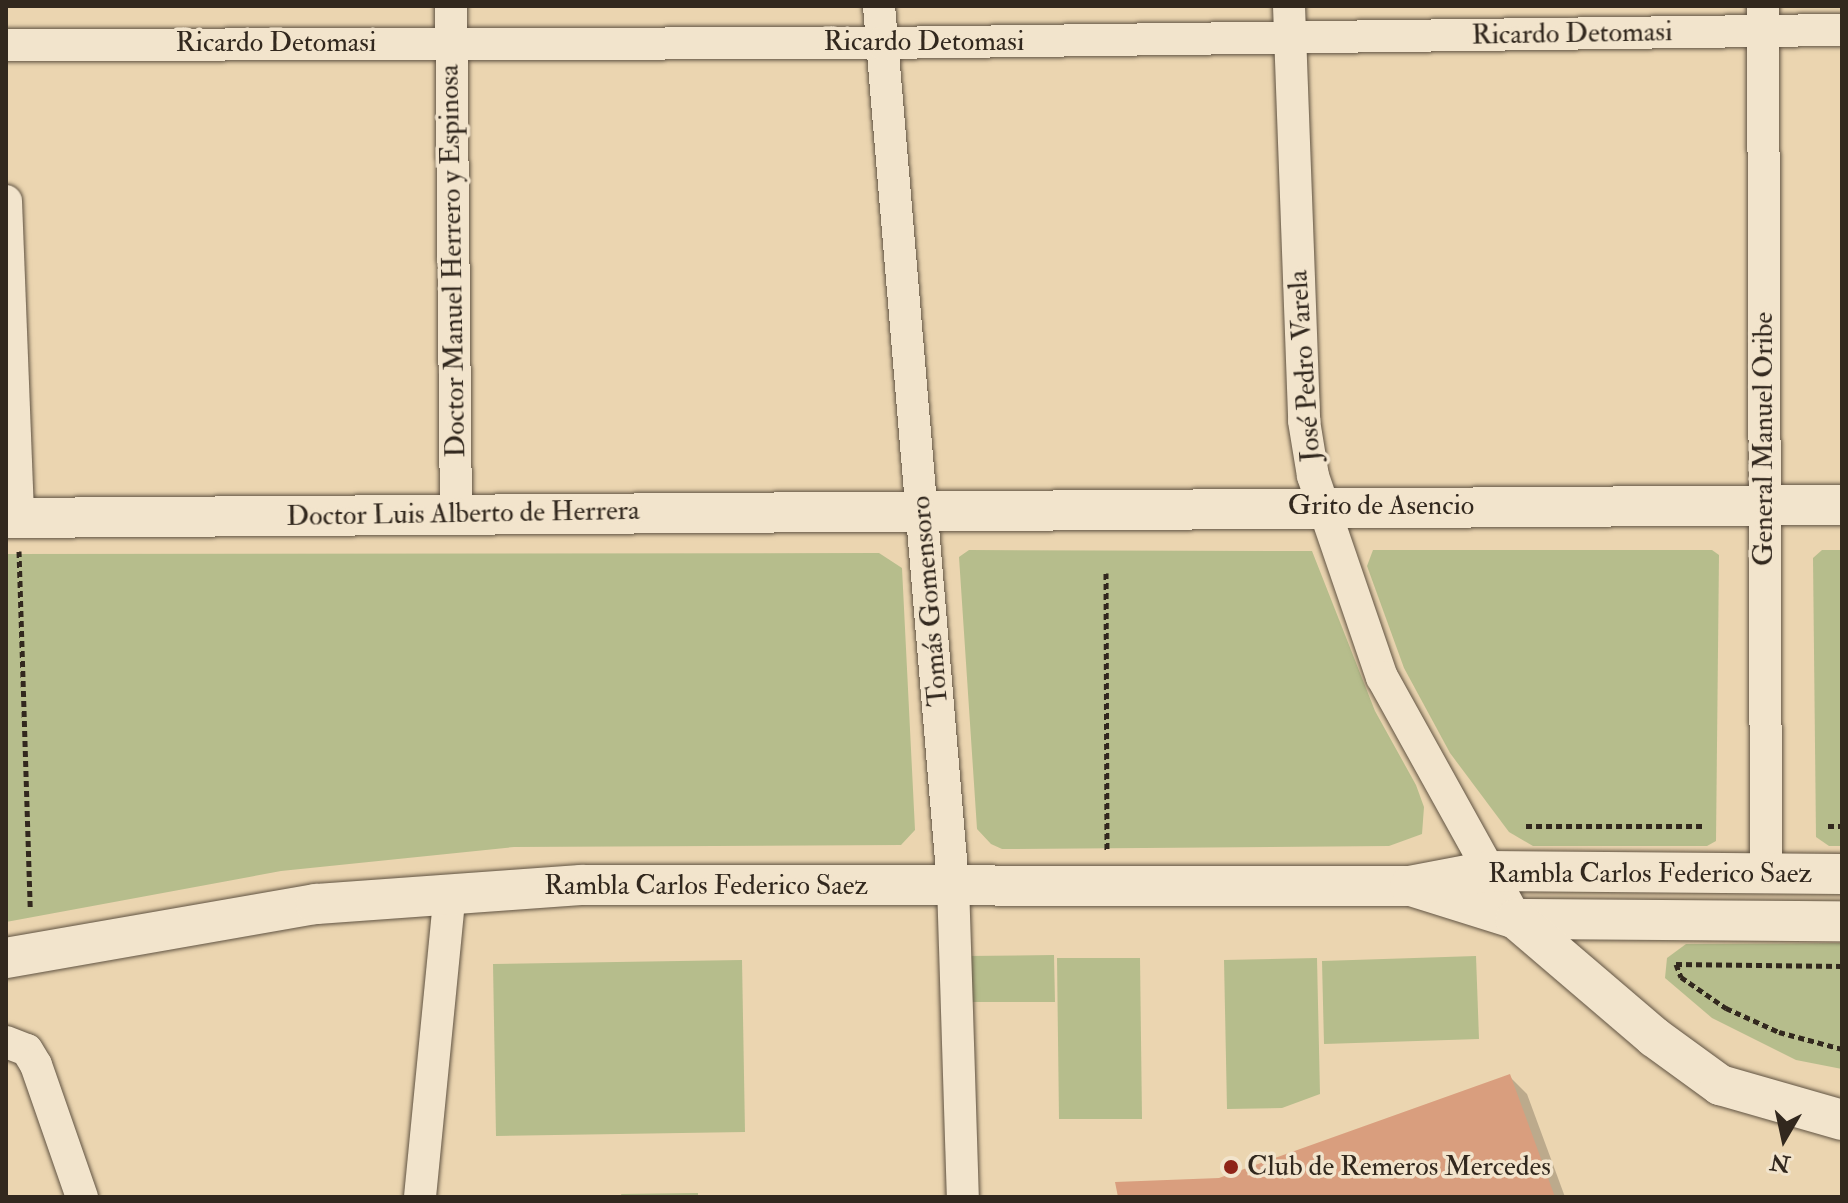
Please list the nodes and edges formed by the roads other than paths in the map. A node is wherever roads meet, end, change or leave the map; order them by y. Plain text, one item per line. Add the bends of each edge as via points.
1 (451, 6) edge
2 (879, 6) edge
3 (1289, 6) edge
4 (1763, 18) edge
5 (1842, 30) edge
6 (1290, 39) junction
7 (451, 42) junction
8 (881, 43) junction
9 (6, 45) edge
10 (6, 201) edge
11 (1765, 505) junction
12 (1842, 505) edge
13 (1322, 506) junction
14 (921, 509) junction
15 (456, 515) junction
16 (12, 518) edge
17 (1488, 871) junction
18 (1766, 873) junction
19 (1842, 874) edge
20 (953, 884) junction
21 (1410, 886) junction
22 (450, 891) junction
23 (1516, 919) junction
24 (1842, 921) edge
25 (6, 958) edge
26 (6, 1042) edge
27 (1842, 1120) edge
28 (82, 1197) edge
29 (420, 1197) edge
30 (963, 1197) edge

1 - 7 street, Doctor Manuel Herrero y Espinosa
2 - 8 street, Tomás Gomensoro
3 - 6 street, José Pedro Varela
4 - 5 street, Ricardo Detomasi
4 - 6 street, Ricardo Detomasi
4 - 11 street, General Manuel Oribe
6 - 8 street, Ricardo Detomasi
6 - 13 street, José Pedro Varela via 1304,421
7 - 8 street, Ricardo Detomasi
7 - 9 street, Ricardo Detomasi
7 - 15 street, Doctor Manuel Herrero y Espinosa
8 - 14 street, Tomás Gomensoro
10 - 16 street
11 - 12 street, Grito de Asencio
11 - 13 street, Grito de Asencio
11 - 18 street, General Manuel Oribe
13 - 14 street, Grito de Asencio
13 - 17 street, José Pedro Varela via 1382,677
14 - 15 street, Doctor Luis Alberto de Herrera
14 - 20 street, Tomás Gomensoro
15 - 16 street, Doctor Luis Alberto de Herrera
17 - 18 street, Rambla Carlos Federico Saez
17 - 21 street, Rambla Carlos Federico Saez
17 - 23 street, José Pedro Varela
18 - 19 street, Rambla Carlos Federico Saez
20 - 21 street, Rambla Carlos Federico Saez
20 - 22 street, Rambla Carlos Federico Saez via 581,885
20 - 30 street, Tomás Gomensoro
21 - 23 street, Rambla Carlos Federico Saez
22 - 25 street, Rambla Carlos Federico Saez via 244,913
22 - 29 street
23 - 24 street, Rambla Carlos Federico Saez
23 - 27 street via 1654,1037 1720,1085
26 - 28 street via 27,1050 36,1065

